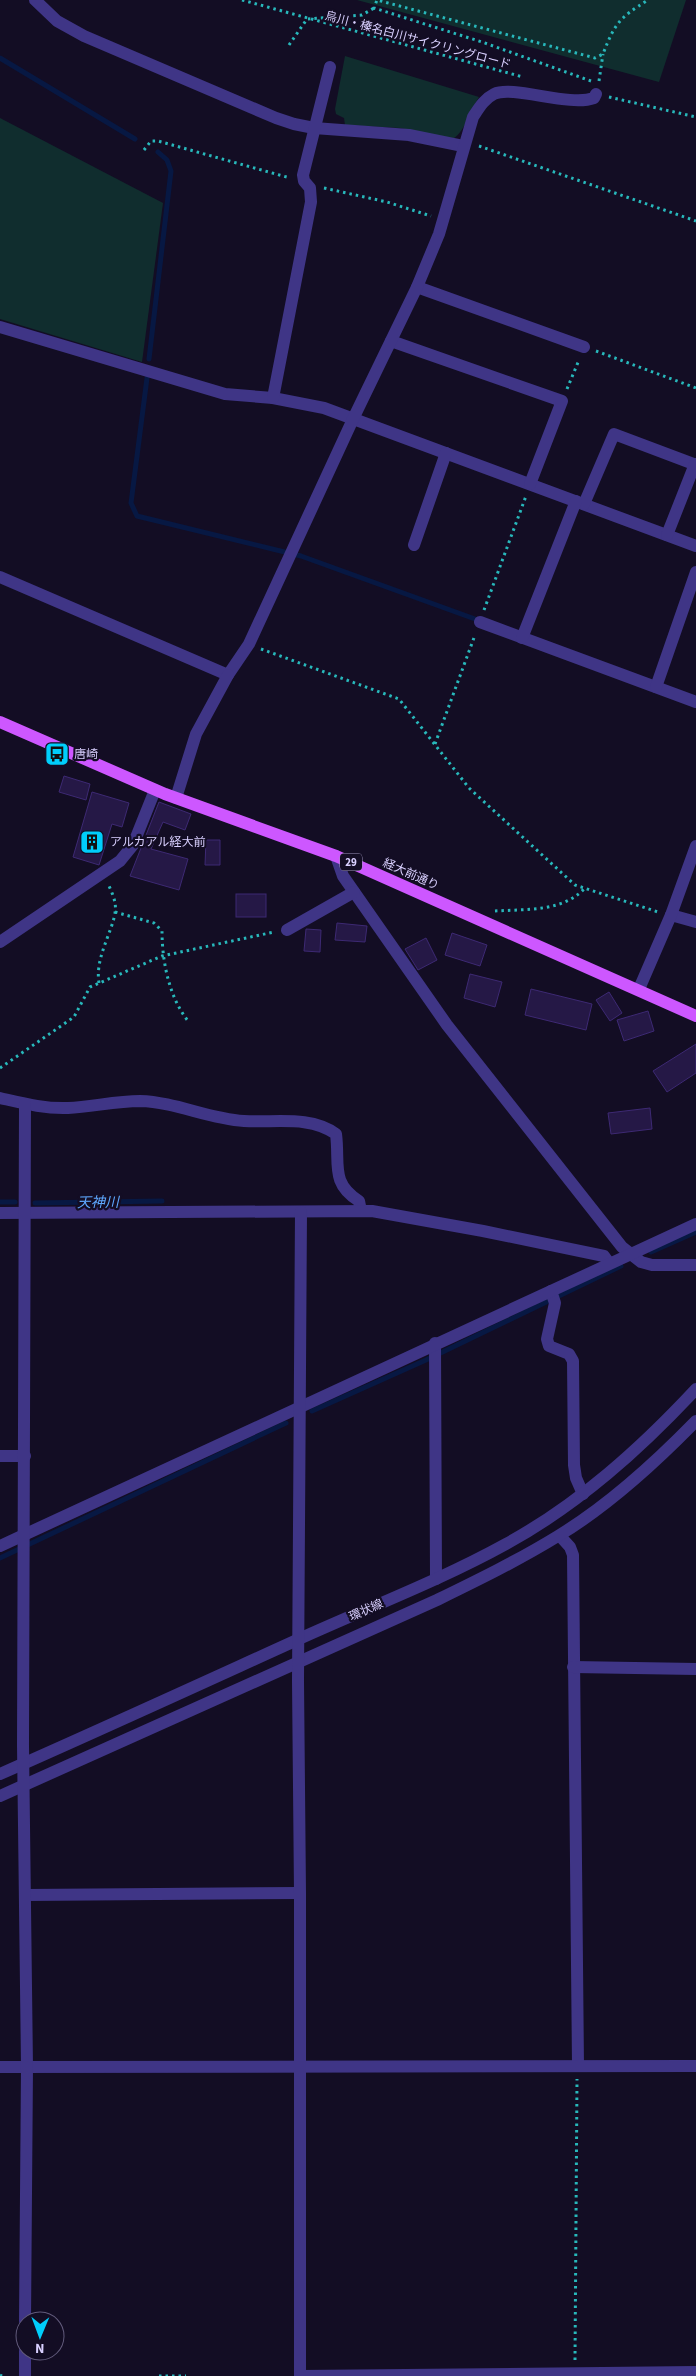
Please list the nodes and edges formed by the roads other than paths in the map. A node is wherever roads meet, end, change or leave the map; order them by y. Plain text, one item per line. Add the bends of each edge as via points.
1 (35, 0) edge
2 (330, 66) dead end
3 (596, 94) road end
4 (314, 128) junction
5 (464, 143) junction
6 (417, 287) junction
7 (0, 326) edge
8 (391, 341) junction
9 (584, 347) road end
10 (273, 398) junction
11 (354, 417) junction
12 (446, 453) junction
13 (696, 464) edge
14 (530, 484) junction
15 (580, 503) junction
16 (667, 535) junction
17 (414, 546) dead end
18 (696, 546) edge
19 (696, 572) edge
20 (0, 577) edge
21 (480, 622) dead end
22 (522, 638) junction
23 (228, 675) junction
24 (656, 687) junction
25 (696, 702) edge
26 (0, 722) edge
27 (155, 790) junction
28 (176, 798) junction
29 (696, 846) edge
30 (336, 856) junction
31 (354, 892) junction
32 (671, 915) junction
33 (696, 922) edge
34 (287, 930) road end
35 (0, 942) edge
36 (639, 989) junction
37 (696, 1016) edge
38 (0, 1098) edge
39 (26, 1104) junction
40 (361, 1211) junction
41 (300, 1212) junction
42 (0, 1213) edge
43 (25, 1213) junction
44 (696, 1224) edge
45 (630, 1254) junction
46 (609, 1263) junction
47 (696, 1265) edge
48 (551, 1291) junction
49 (435, 1343) junction
50 (696, 1389) edge
51 (299, 1407) junction
52 (696, 1421) edge
53 (0, 1456) edge
54 (25, 1456) junction
55 (583, 1494) junction
56 (24, 1535) junction
57 (560, 1536) junction
58 (0, 1546) edge
59 (436, 1579) junction
60 (298, 1639) junction
61 (298, 1662) junction
62 (573, 1667) junction
63 (696, 1669) edge
64 (24, 1763) junction
65 (0, 1774) edge
66 (24, 1786) junction
67 (0, 1796) edge
68 (300, 1893) junction
69 (25, 1895) junction
70 (578, 2066) junction
71 (696, 2066) edge
72 (0, 2067) edge
73 (27, 2067) junction
74 (298, 2067) junction
75 (25, 2311) edge
76 (25, 2361) edge
77 (696, 2372) edge
78 (25, 2376) edge
79 (300, 2376) edge

1 - 4 street via 57,20 84,36 276,118
2 - 4 street
3 - 5 street via 594,98 576,100 495,93 483,102
4 - 5 street
4 - 10 street via 307,183 311,202
5 - 6 street via 439,234
6 - 8 street
6 - 9 street
7 - 10 street via 225,394
8 - 11 street
8 - 14 street via 562,401
10 - 11 street
11 - 12 street
11 - 23 street via 249,644
12 - 14 street
12 - 17 street
13 - 15 street via 614,434
13 - 16 street
14 - 15 street
15 - 16 street
15 - 22 street
16 - 18 street
19 - 24 street
20 - 23 street
21 - 22 street
22 - 24 street
23 - 28 street via 196,734
24 - 25 street
26 - 27 main road, 経大前通り / 29
27 - 28 main road, 経大前通り / 29
27 - 35 street via 133,845 120,861
28 - 30 main road, 経大前通り / 29
29 - 32 street
30 - 31 street via 339,869
30 - 36 main road, 経大前通り / 29
31 - 34 street
31 - 45 street via 447,1025
32 - 33 street
32 - 36 street
36 - 37 main road, 経大前通り / 29
38 - 39 street
39 - 40 street via 66,1108 140,1102 169,1104 242,1122 294,1122 326,1127 336,1134 338,1179 343,1189 359,1202
39 - 43 street
40 - 41 street
40 - 46 street via 483,1231 604,1256
41 - 43 street
41 - 51 street
42 - 43 street
43 - 54 street
44 - 45 street
45 - 46 street
45 - 47 street via 652,1265
46 - 48 street
48 - 49 street
48 - 55 street via 555,1303 547,1339 549,1346 569,1354 573,1361 574,1465
49 - 51 street
49 - 59 street
50 - 55 street, 環状線 via 639,1447
51 - 56 street
51 - 60 street
52 - 57 street, 環状線 via 648,1468
53 - 54 street
54 - 56 street
55 - 59 street, 環状線 via 508,1543
56 - 58 street
56 - 64 street
57 - 61 street, 環状線 via 437,1600
57 - 62 street via 573,1555
59 - 60 street, 環状線
60 - 61 street
60 - 64 street, 環状線
61 - 66 street, 環状線
61 - 68 street
62 - 63 street
62 - 70 street
64 - 65 street, 環状線
64 - 66 street
66 - 67 street, 環状線
66 - 69 street
68 - 69 street
68 - 74 street
69 - 73 street
70 - 71 street
70 - 74 street
72 - 73 street
73 - 74 street
73 - 75 street
74 - 79 street
76 - 78 street
77 - 79 street

